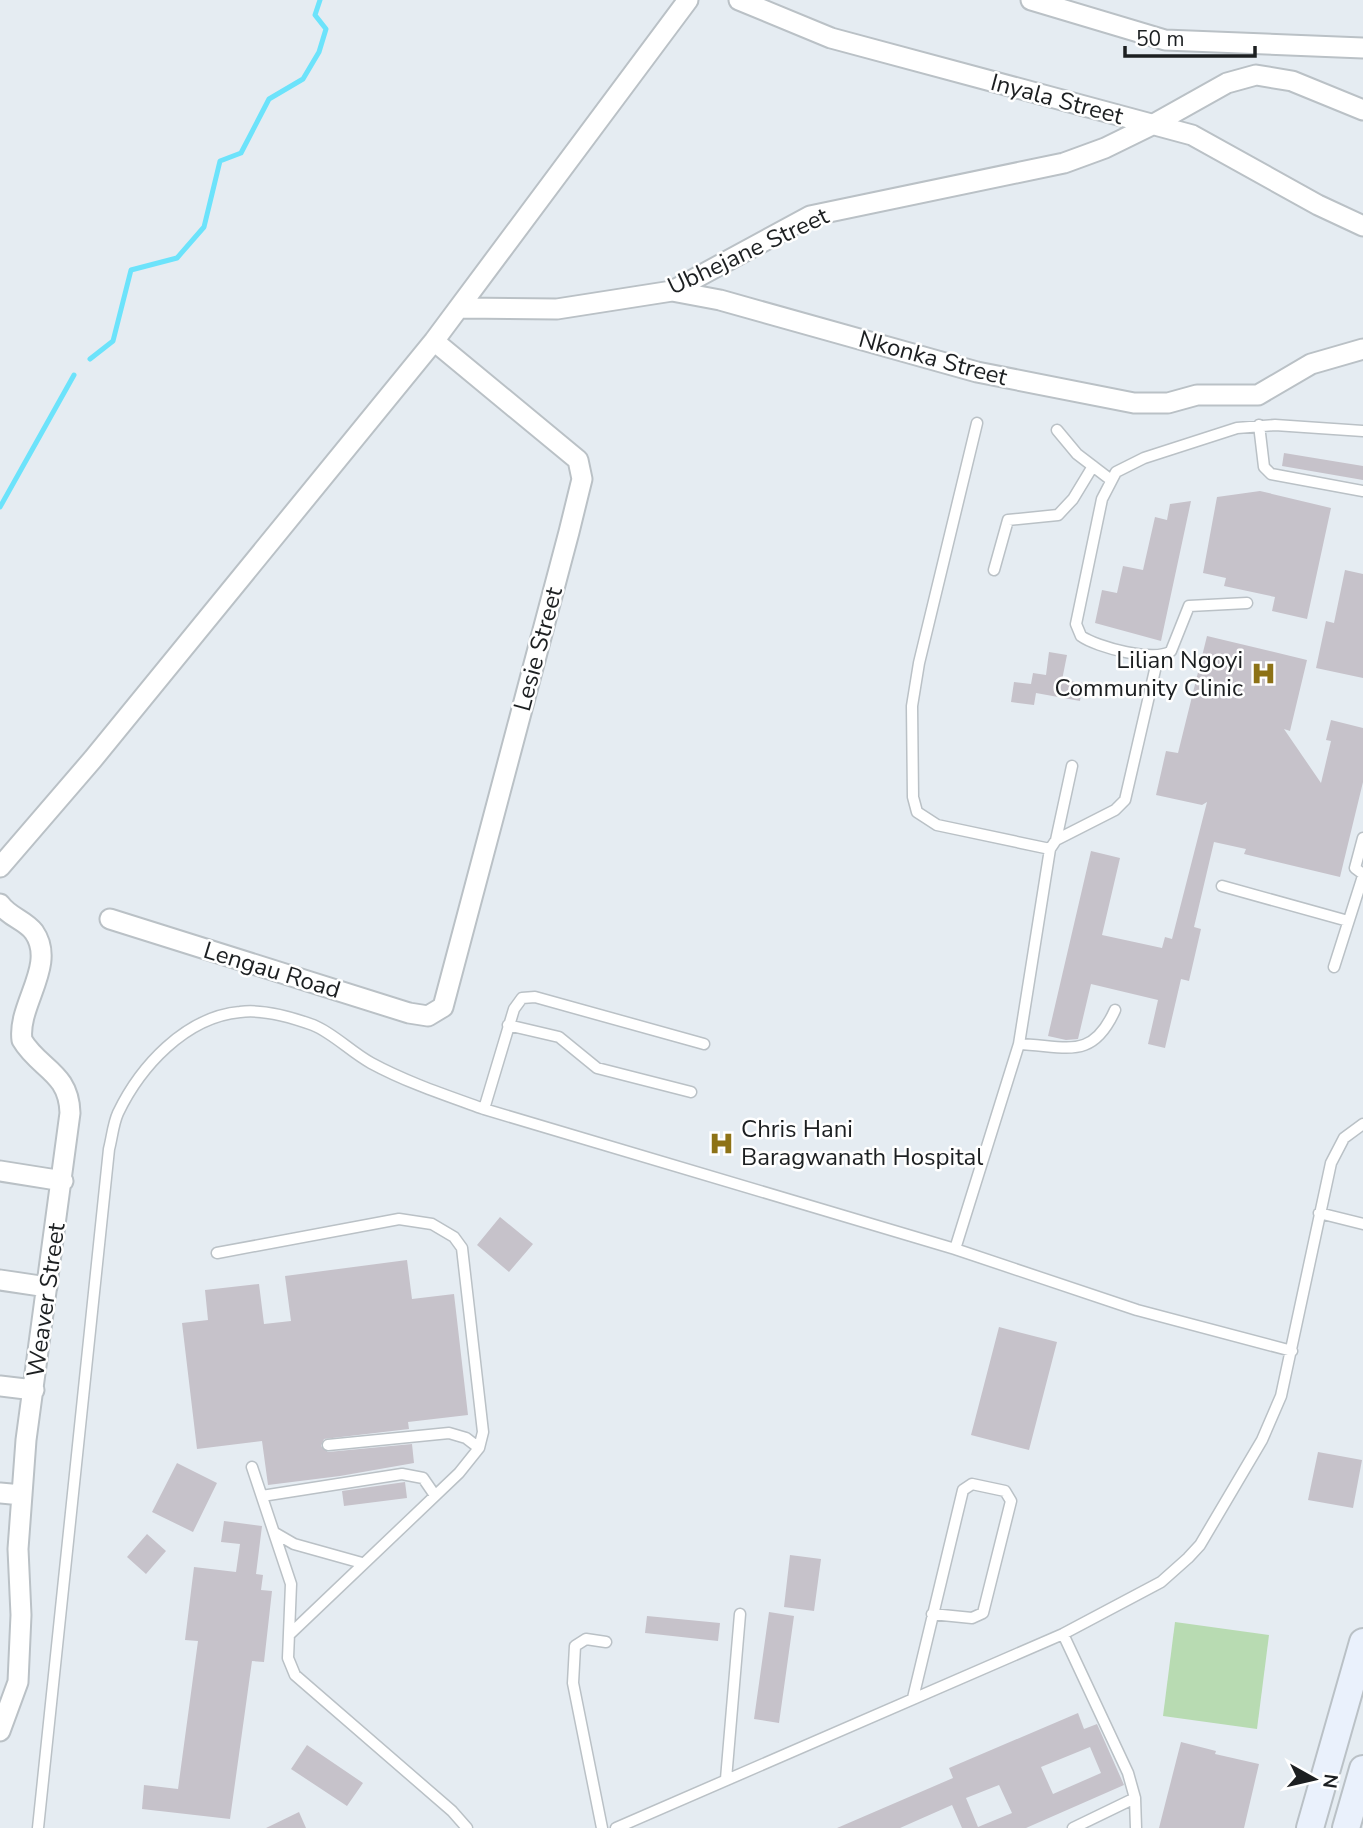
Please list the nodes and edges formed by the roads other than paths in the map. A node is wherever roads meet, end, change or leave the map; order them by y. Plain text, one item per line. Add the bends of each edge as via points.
1 (688, 0) edge
2 (739, 0) edge
3 (1031, 0) edge
4 (1363, 48) edge
5 (1363, 110) edge
6 (1152, 125) junction
7 (1363, 226) edge
8 (672, 291) junction
9 (460, 309) junction
10 (434, 341) junction
11 (1363, 349) edge
12 (977, 422) dead end
13 (1259, 425) junction
14 (1057, 430) dead end
15 (1363, 431) edge
16 (1093, 466) junction
17 (1111, 480) junction
18 (1363, 491) edge
19 (994, 570) dead end
20 (1247, 603) dead end
21 (1158, 657) junction
22 (1072, 766) dead end
23 (1363, 838) edge
24 (1053, 844) junction
25 (0, 867) edge
26 (1363, 875) edge
27 (1222, 886) dead end
28 (0, 904) edge
29 (110, 919) dead end
30 (1349, 921) junction
31 (1334, 967) dead end
32 (1115, 1010) dead end
33 (435, 1014) joint
34 (509, 1025) junction
35 (704, 1044) dead end
36 (1019, 1044) junction
37 (691, 1092) dead end
38 (484, 1109) junction
39 (1363, 1124) edge
40 (0, 1171) edge
41 (63, 1181) junction
42 (1319, 1213) junction
43 (1362, 1224) edge
44 (955, 1249) junction
45 (217, 1253) dead end
46 (0, 1280) edge
47 (47, 1287) junction
48 (1292, 1351) junction
49 (0, 1386) edge
50 (34, 1390) junction
51 (328, 1445) dead end
52 (479, 1448) junction
53 (252, 1467) dead end
54 (0, 1493) edge
55 (434, 1494) junction
56 (22, 1495) junction
57 (262, 1496) junction
58 (275, 1533) junction
59 (362, 1563) junction
60 (9, 1601) edge
61 (740, 1614) dead end
62 (932, 1614) junction
63 (290, 1634) junction
64 (1063, 1634) junction
65 (606, 1642) dead end
66 (1363, 1642) edge
67 (913, 1698) junction
68 (0, 1731) edge
69 (1363, 1769) edge
70 (726, 1779) junction
71 (1135, 1798) junction
72 (38, 1828) edge
73 (467, 1828) edge
74 (602, 1828) edge
75 (615, 1828) edge
76 (1073, 1828) edge
77 (1136, 1828) edge
78 (1310, 1828) edge
79 (1346, 1828) edge

1 - 9 street
2 - 6 street, Inyala Street via 831,38
3 - 4 street via 1165,40
5 - 6 street, Ubhejane Street via 1292,81 1256,75 1227,83
6 - 7 street, Inyala Street via 1192,135 1224,150
6 - 8 street, Ubhejane Street via 1064,163 810,216
8 - 9 street, Ubhejane Street via 556,309
8 - 11 street, Nkonka Street via 720,300 977,372 1134,403 1168,403 1197,394 1258,396 1311,364
9 - 10 street
10 - 25 street
10 - 33 street, Lesie Street via 578,460 582,472 451,988
12 - 24 lane via 919,663 912,706 913,797 917,812 937,825
13 - 15 lane
13 - 17 lane via 1144,457 1116,472
13 - 18 lane via 1264,467 1271,474
14 - 16 lane
16 - 17 lane
16 - 19 lane via 1058,515 1008,520
17 - 21 lane via 1098,514 1077,631 1092,643
20 - 21 lane via 1189,606 1171,651
21 - 24 lane via 1125,800
22 - 24 lane
23 - 26 lane via 1354,860
24 - 36 lane
26 - 30 lane
27 - 30 lane
28 - 41 street, Weaver Street via 6,914 33,930 40,946 41,964 21,1032 26,1048 60,1079 70,1097
29 - 33 street, Lengau Road via 409,1013
30 - 31 lane
32 - 36 lane via 1096,1042 1078,1046
34 - 35 lane via 522,998 535,998
34 - 37 lane via 559,1037 597,1068
34 - 38 lane
36 - 44 lane
38 - 44 lane
38 - 72 lane via 370,1063 315,1026 258,1013 239,1012 193,1029 149,1065 132,1089 117,1115 109,1149
39 - 42 lane via 1337,1146
40 - 41 street
41 - 47 street, Weaver Street
42 - 43 lane
42 - 48 lane
44 - 48 lane via 1137,1310
45 - 52 lane via 399,1219 446,1230 462,1248 483,1432
46 - 47 street
47 - 50 street, Weaver Street
48 - 64 lane via 1271,1423 1200,1545 1161,1582
49 - 50 street
50 - 56 street, Weaver Street
51 - 52 lane via 449,1433
52 - 55 lane
53 - 57 lane
54 - 56 street
55 - 57 lane via 423,1478 402,1474
55 - 59 lane
56 - 60 street, Weaver Street
57 - 58 lane
58 - 59 lane via 294,1544
58 - 63 lane via 291,1584
59 - 63 lane
60 - 68 street, Weaver Street via 21,1615 18,1682
61 - 70 lane
62 - 62 lane via 963,1490 972,1484 1005,1491 1011,1501 984,1613 979,1618
62 - 67 lane
63 - 73 lane via 288,1658 295,1675
64 - 67 lane
64 - 71 lane via 1128,1773
65 - 74 lane via 586,1639 575,1647 572,1658
66 - 78 main road
67 - 70 lane
69 - 79 main road
70 - 75 lane
71 - 76 lane
71 - 77 lane

